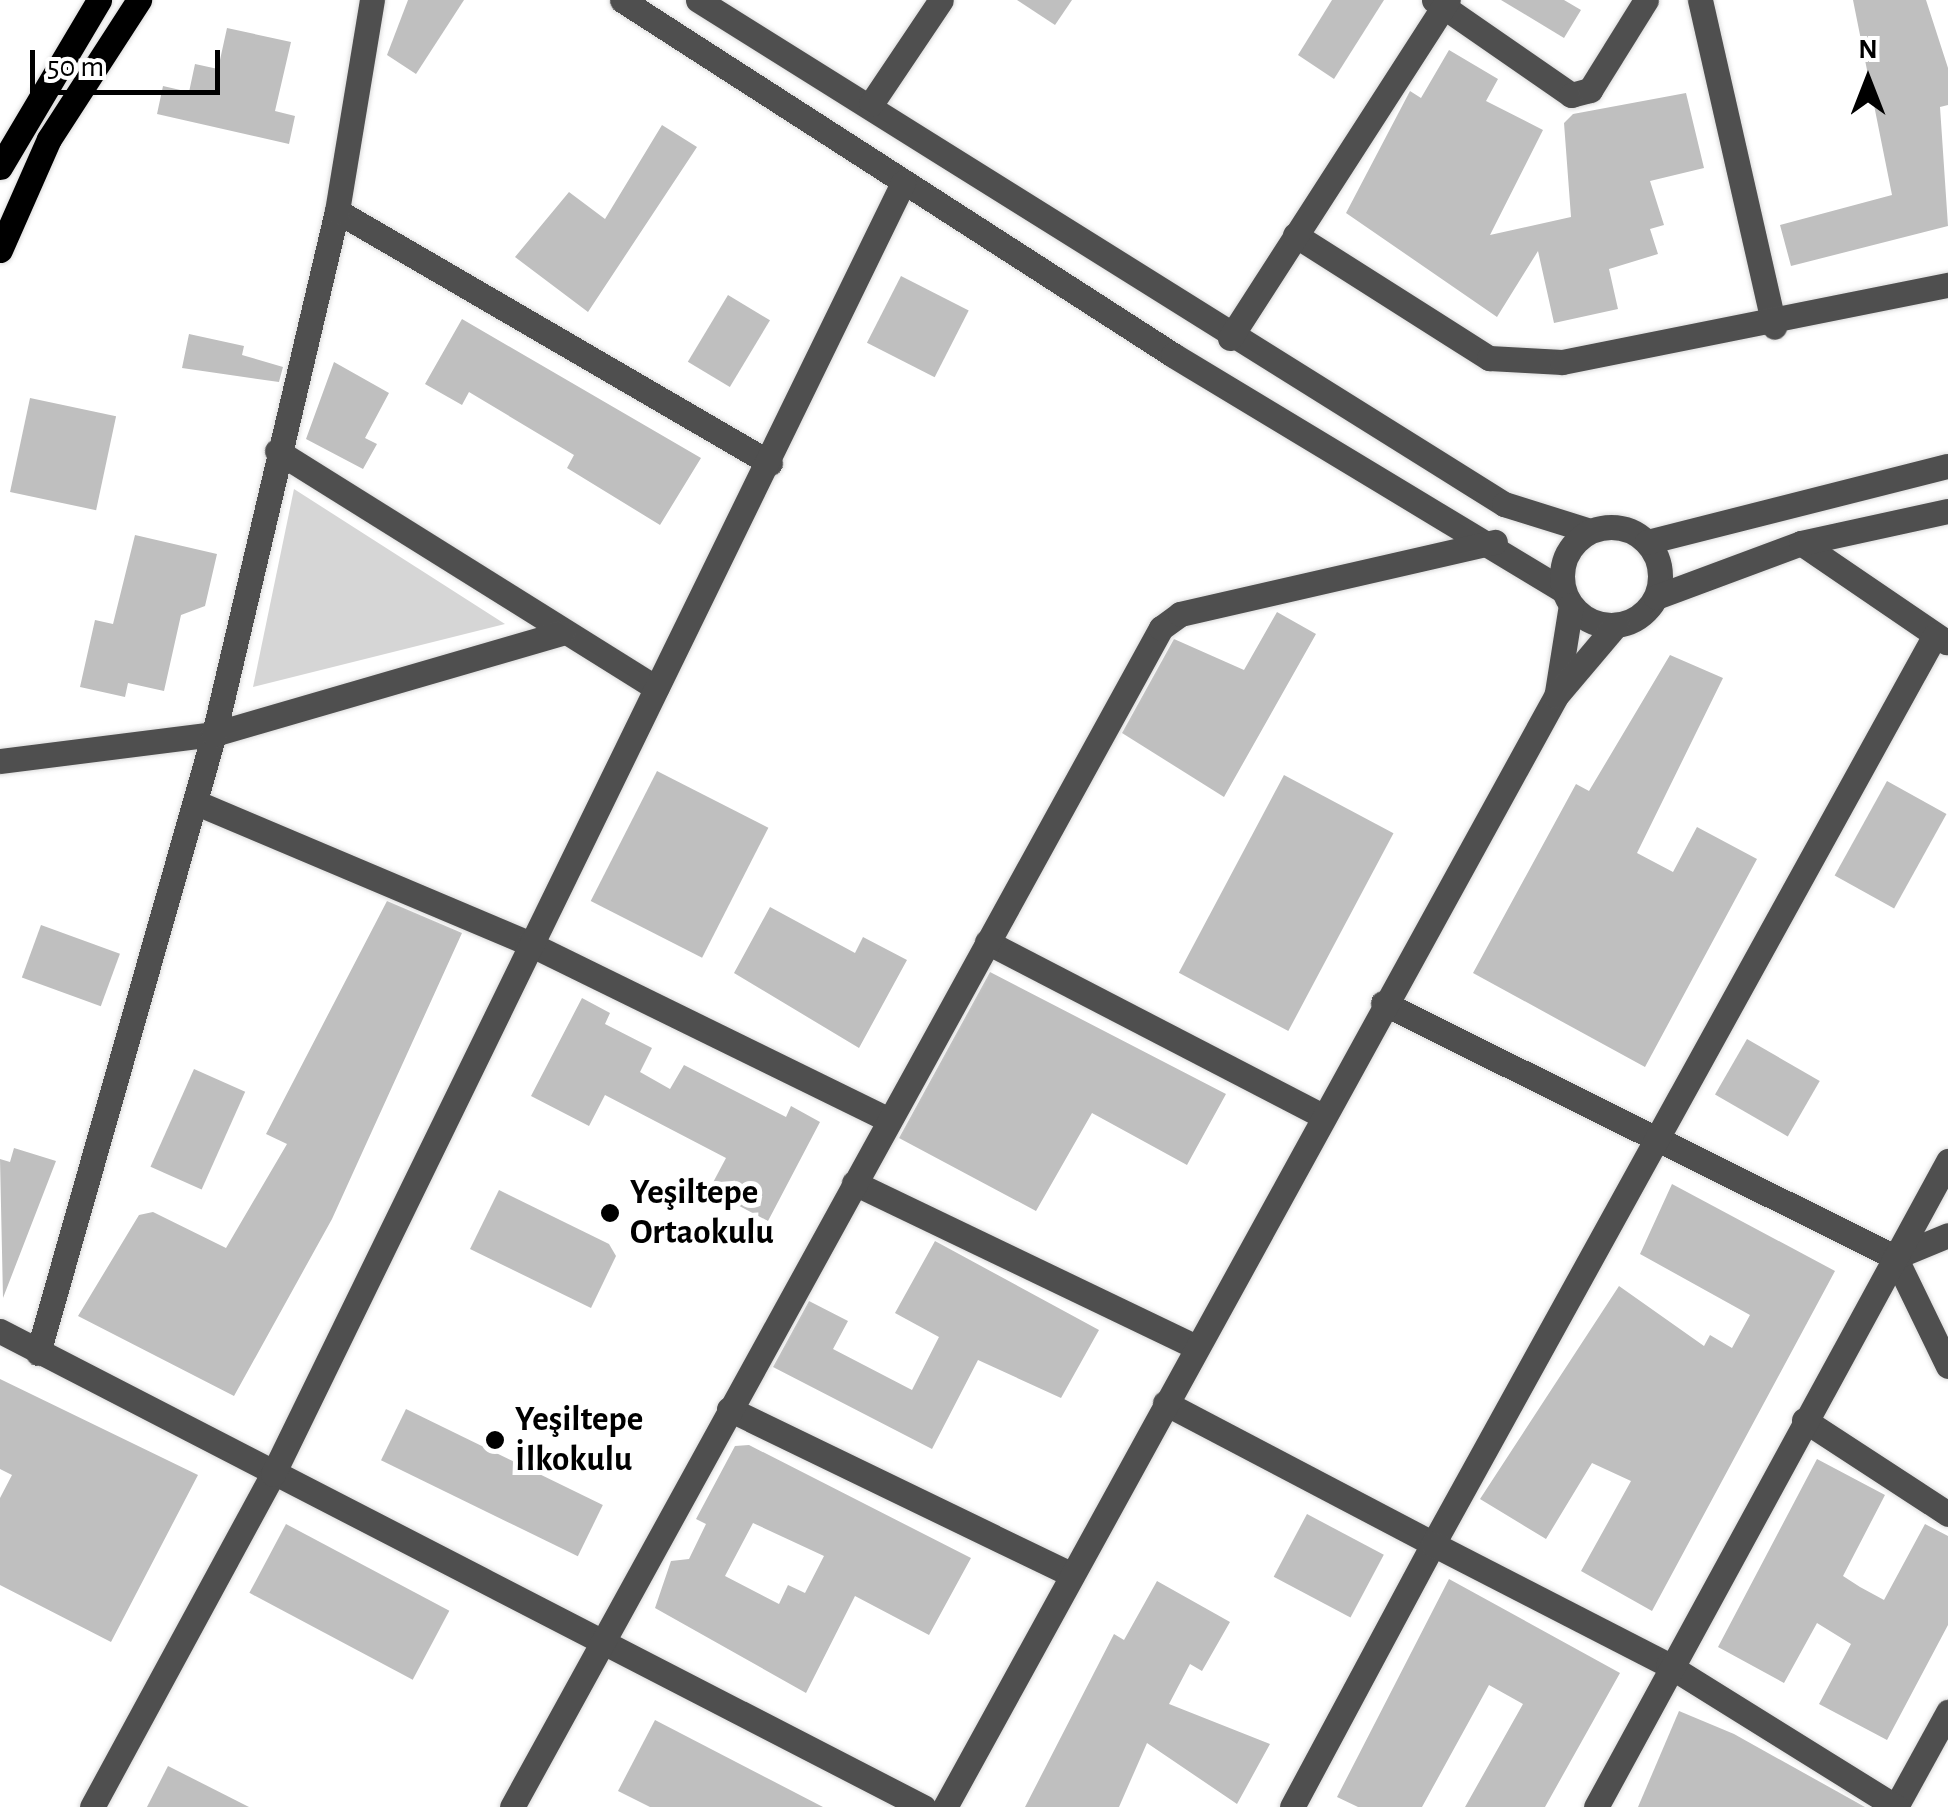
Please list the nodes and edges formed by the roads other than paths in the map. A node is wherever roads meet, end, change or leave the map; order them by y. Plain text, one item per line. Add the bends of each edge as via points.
1 (99, 0) edge
2 (139, 0) edge
3 (372, 0) edge
4 (622, 0) edge
5 (698, 0) edge
6 (941, 0) edge
7 (1646, 0) edge
8 (1700, 0) edge
9 (1442, 2) edge
10 (871, 104) junction
11 (0, 167) edge
12 (904, 183) junction
13 (337, 211) junction
14 (1294, 235) junction
15 (0, 250) edge
16 (1948, 285) edge
17 (1774, 327) junction
18 (1230, 338) junction
19 (277, 451) junction
20 (770, 463) junction
21 (1948, 466) edge
22 (1948, 511) edge
23 (1590, 531) junction
24 (1494, 542) junction
25 (1646, 542) junction
26 (1801, 543) junction
27 (1656, 597) junction
28 (1567, 598) junction
29 (1616, 625) junction
30 (562, 633) junction
31 (1941, 639) edge
32 (656, 688) junction
33 (1556, 696) junction
34 (214, 734) junction
35 (0, 761) edge
36 (197, 804) junction
37 (987, 942) junction
38 (530, 944) junction
39 (1383, 1003) junction
40 (1322, 1116) junction
41 (889, 1120) junction
42 (1656, 1141) junction
43 (1948, 1162) edge
44 (854, 1183) junction
45 (1948, 1234) edge
46 (1895, 1257) junction
47 (0, 1332) edge
48 (1196, 1347) junction
49 (38, 1353) junction
50 (1948, 1366) edge
51 (1165, 1404) junction
52 (728, 1410) junction
53 (1804, 1420) junction
54 (273, 1474) junction
55 (1948, 1514) edge
56 (1434, 1544) junction
57 (1072, 1575) junction
58 (601, 1644) junction
59 (1668, 1665) junction
60 (1948, 1712) edge
61 (1897, 1804) edge
62 (92, 1807) edge
63 (512, 1807) edge
64 (923, 1807) edge
65 (945, 1807) edge
66 (1292, 1807) edge
67 (1596, 1807) edge

1 - 11 main road
2 - 15 main road via 49,139
3 - 13 street
4 - 12 street
5 - 10 street
6 - 10 street
7 - 9 street via 1590,90 1571,95
8 - 17 street
9 - 14 street
10 - 18 street
12 - 20 street
12 - 24 street
13 - 19 street
13 - 20 street
14 - 17 street via 1490,358 1562,362
14 - 18 street
16 - 17 street
18 - 23 street via 1504,504
19 - 30 street
19 - 34 street
20 - 32 street
21 - 25 street
22 - 26 street
23 - 25 street via 1613,526
23 - 28 street via 1564,559
24 - 28 street
24 - 37 street via 1180,614 1161,628
25 - 27 street via 1660,564
26 - 27 street
26 - 31 street
27 - 29 street
28 - 29 street
28 - 33 street
29 - 33 street
30 - 32 street
30 - 34 street
31 - 42 street
32 - 38 street
33 - 39 street
34 - 35 street
34 - 36 street
36 - 38 street
36 - 49 street
37 - 40 street
37 - 41 street
38 - 41 street
38 - 54 street
39 - 40 street
39 - 42 street
40 - 48 street
41 - 44 street
42 - 46 street
42 - 56 street
43 - 46 street
44 - 48 street
44 - 52 street
45 - 46 street
46 - 50 street
46 - 53 street
47 - 49 street
48 - 51 street
49 - 54 street
51 - 56 street
51 - 57 street
52 - 57 street
52 - 58 street
53 - 55 street
53 - 59 street
54 - 58 street
54 - 62 street
56 - 59 street
56 - 66 street
57 - 65 street
58 - 63 street
58 - 64 street
59 - 61 street
59 - 67 street
60 - 61 street

